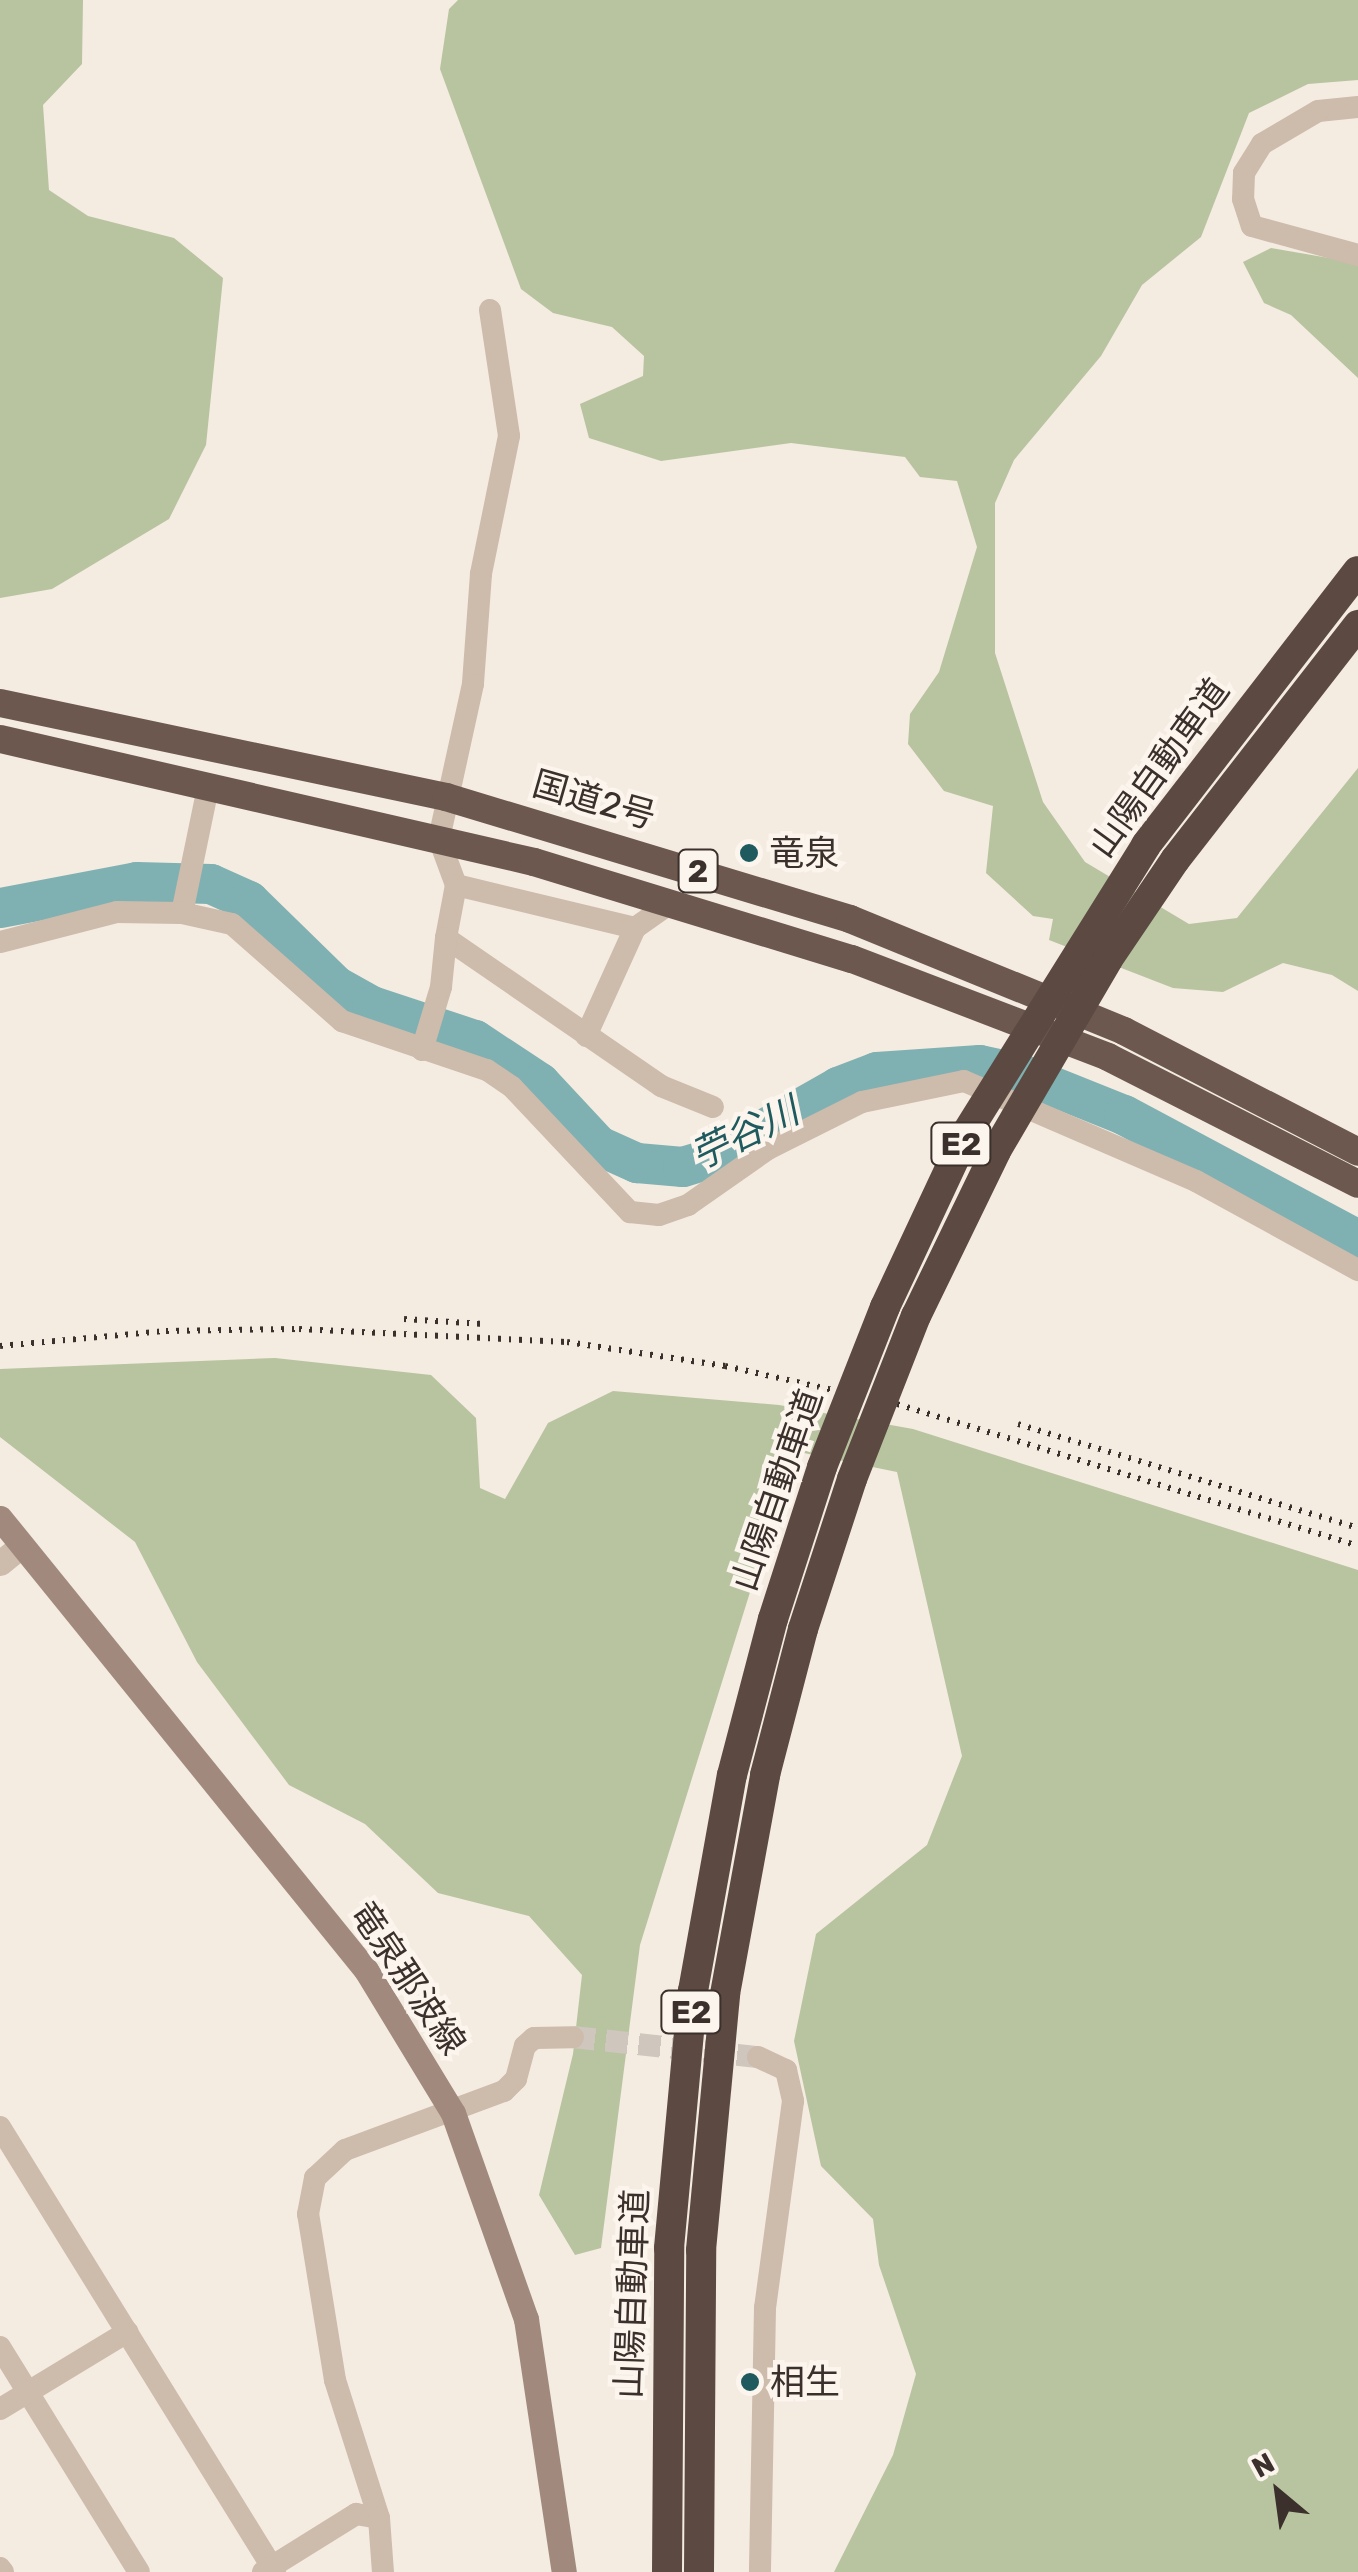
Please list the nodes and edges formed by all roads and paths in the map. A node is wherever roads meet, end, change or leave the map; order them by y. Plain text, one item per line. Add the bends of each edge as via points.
1 (1358, 107) edge
2 (1358, 256) edge
3 (490, 310) dead end
4 (1358, 571) edge
5 (1358, 625) edge
6 (0, 704) edge
7 (0, 739) edge
8 (208, 786) junction
9 (446, 797) junction
10 (439, 839) junction
11 (456, 885) junction
12 (672, 902) junction
13 (182, 908) junction
14 (635, 928) junction
15 (446, 938) junction
16 (0, 942) edge
17 (586, 1036) junction
18 (422, 1046) junction
19 (714, 1107) dead end
20 (1358, 1152) edge
21 (1358, 1184) edge
22 (1358, 1270) edge
23 (0, 1518) edge
24 (22, 1545) junction
25 (0, 1563) edge
26 (573, 2038) tunnel mouth
27 (758, 2057) tunnel mouth
28 (453, 2113) junction
29 (0, 2127) edge
30 (128, 2332) junction
31 (0, 2347) edge
32 (28, 2392) junction
33 (0, 2409) edge
34 (379, 2518) junction
35 (270, 2570) edge
36 (139, 2572) edge
37 (383, 2572) edge
38 (564, 2572) edge
39 (667, 2572) edge
40 (699, 2572) edge
41 (760, 2572) edge

1 - 2 street via 1318,111 1262,144 1244,173 1243,199 1252,226
3 - 9 street via 509,436 481,574 473,684
4 - 39 highway, 山陽自動車道 / E2, bridge via 1146,845 968,1132 885,1307 822,1468 732,1775 693,1990 669,2248
5 - 40 highway, 山陽自動車道 / E2, bridge via 1175,860 1098,976 996,1151 916,1316 852,1479 802,1630 765,1775 725,1994 701,2250
6 - 9 highway, 国道2号 / 2
7 - 8 highway, 2
8 - 10 highway, 2
8 - 13 street
9 - 10 street
9 - 20 highway, 国道2号 / 2 via 884,933 1124,1031
10 - 11 street
10 - 12 highway, 2
11 - 14 street
11 - 15 street
12 - 14 street
12 - 21 highway, 2 via 946,992 1108,1057
13 - 16 street via 86,916
13 - 18 street via 250,934 342,1020
14 - 17 street
15 - 17 street
15 - 18 street
17 - 19 street via 661,1086
18 - 22 street via 487,1070 512,1088 630,1212 659,1215 688,1205 768,1149 862,1102 964,1082 1196,1180
23 - 24 main road, 竜泉那波線
24 - 25 street
24 - 28 main road, 竜泉那波線 via 356,1956
26 - 28 street via 534,2038 504,2091
27 - 41 street via 786,2070 793,2101 765,2308
28 - 34 street via 345,2150 315,2178 310,2192 334,2380
28 - 38 main road, 竜泉那波線 via 526,2319
29 - 30 street
30 - 32 street
30 - 35 street
31 - 32 street
32 - 33 street
32 - 36 street
34 - 35 street via 356,2514
34 - 37 street

